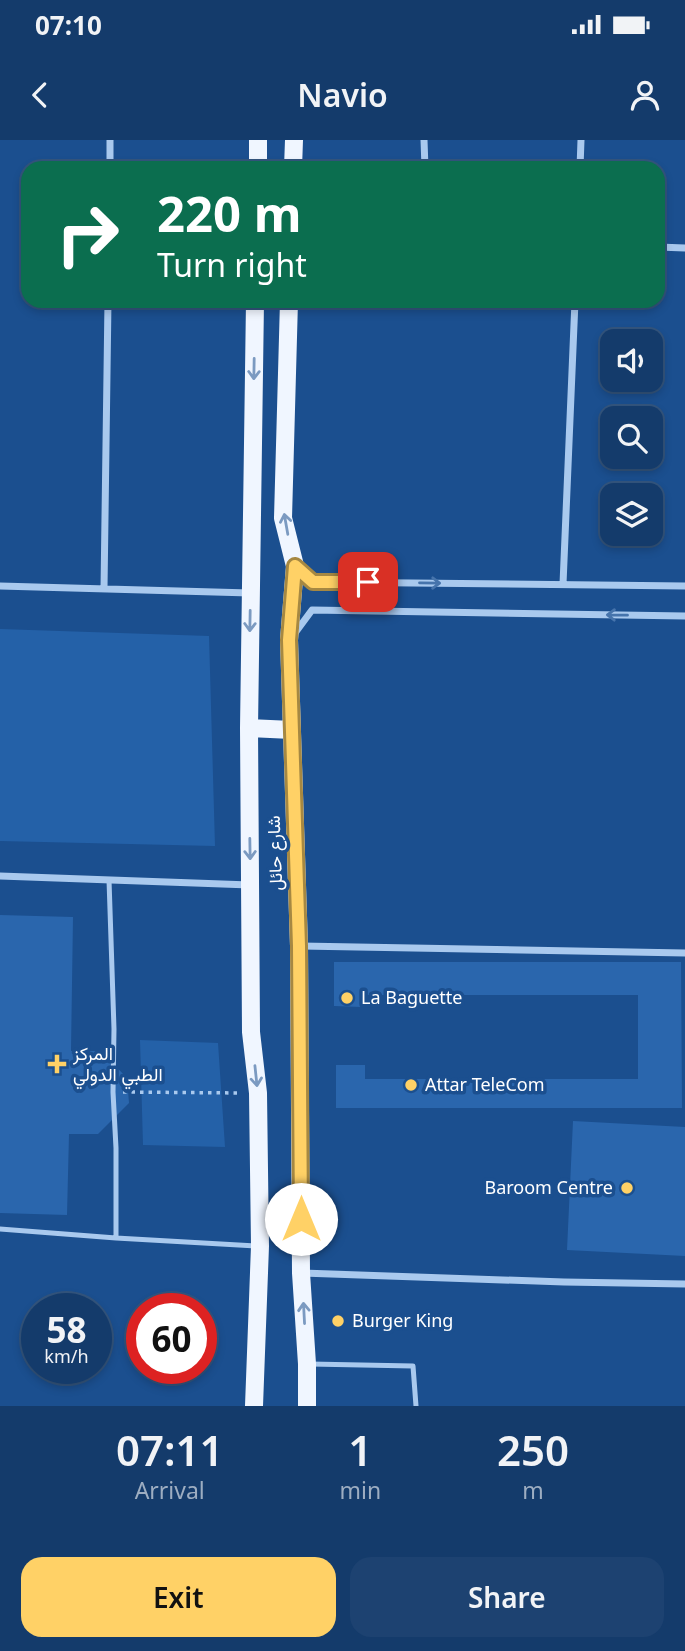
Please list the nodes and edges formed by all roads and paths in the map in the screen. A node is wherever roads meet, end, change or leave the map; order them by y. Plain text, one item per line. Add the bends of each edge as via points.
1 (110, 140) edge
2 (258, 140) edge
3 (294, 140) edge
4 (424, 140) edge
5 (581, 140) edge
6 (110, 161) edge
7 (258, 161) edge
8 (293, 161) edge
9 (425, 161) edge
10 (580, 161) edge
11 (665, 247) edge
12 (685, 248) edge
13 (108, 308) edge
14 (256, 308) edge
15 (289, 308) edge
16 (575, 308) edge
17 (295, 566) junction
18 (563, 584) junction
19 (0, 586) edge
20 (685, 586) edge
21 (104, 589) junction
22 (250, 593) junction
23 (685, 616) edge
24 (289, 640) junction
25 (249, 728) junction
26 (292, 730) junction
27 (0, 876) edge
28 (109, 880) junction
29 (250, 885) junction
30 (299, 946) junction
31 (685, 953) edge
32 (113, 1092) junction
33 (258, 1093) junction
34 (0, 1229) edge
35 (116, 1238) junction
36 (260, 1246) junction
37 (302, 1273) junction
38 (685, 1284) edge
39 (307, 1364) junction
40 (254, 1406) edge
41 (307, 1406) edge
42 (416, 1406) edge

1 - 6 street
2 - 7 main road
3 - 8 main road
4 - 9 street
5 - 10 street
11 - 12 street
13 - 21 street
14 -> 22 main road, شارع حائل
17 -> 15 main road, شارع حائل via 283,518
16 - 18 street
17 -> 18 street via 313,582
17 - 24 main road, شارع حائل
18 - 20 street
19 - 21 street
21 - 22 street
22 -> 25 main road, شارع حائل
23 -> 24 street via 312,610
24 - 26 main road, شارع حائل
25 - 26 main road
25 -> 29 main road, شارع حائل
26 - 30 main road, شارع حائل
27 - 28 street
28 - 29 street
28 - 32 lane
29 -> 33 main road, شارع حائل via 251,1032
30 - 31 street
30 - 37 main road, شارع حائل
32 - 33 path
32 - 35 lane
33 - 36 main road, شارع حائل
34 - 35 lane
35 - 36 lane
36 - 40 main road, شارع حائل
37 - 38 street
39 -> 37 main road, شارع حائل
39 - 41 main road, شارع حائل
39 - 42 lane via 413,1366

